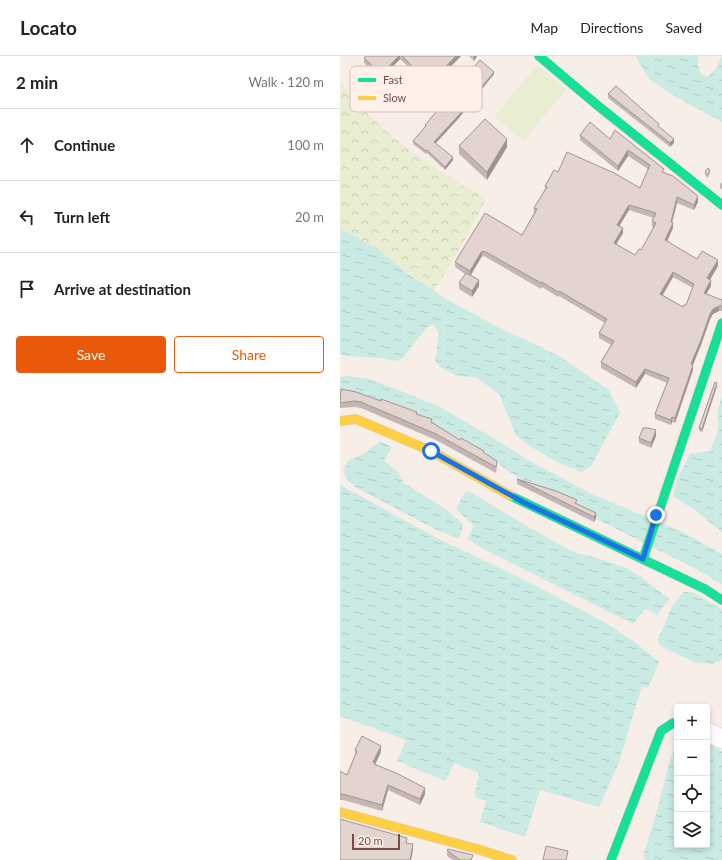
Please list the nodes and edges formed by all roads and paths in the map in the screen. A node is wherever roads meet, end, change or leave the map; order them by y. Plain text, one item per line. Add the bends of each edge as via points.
1 (539, 56) edge
2 (722, 205) edge
3 (722, 323) edge
4 (340, 420) edge
5 (643, 559) junction
6 (722, 600) edge
7 (674, 724) edge
8 (710, 733) edge
9 (722, 739) edge
10 (340, 812) edge
11 (512, 860) edge
12 (611, 860) edge

1 - 2 street
3 - 5 street
4 - 5 street via 356,419 431,451 523,502
5 - 6 street
7 - 12 street via 661,731
8 - 9 street
10 - 11 street

